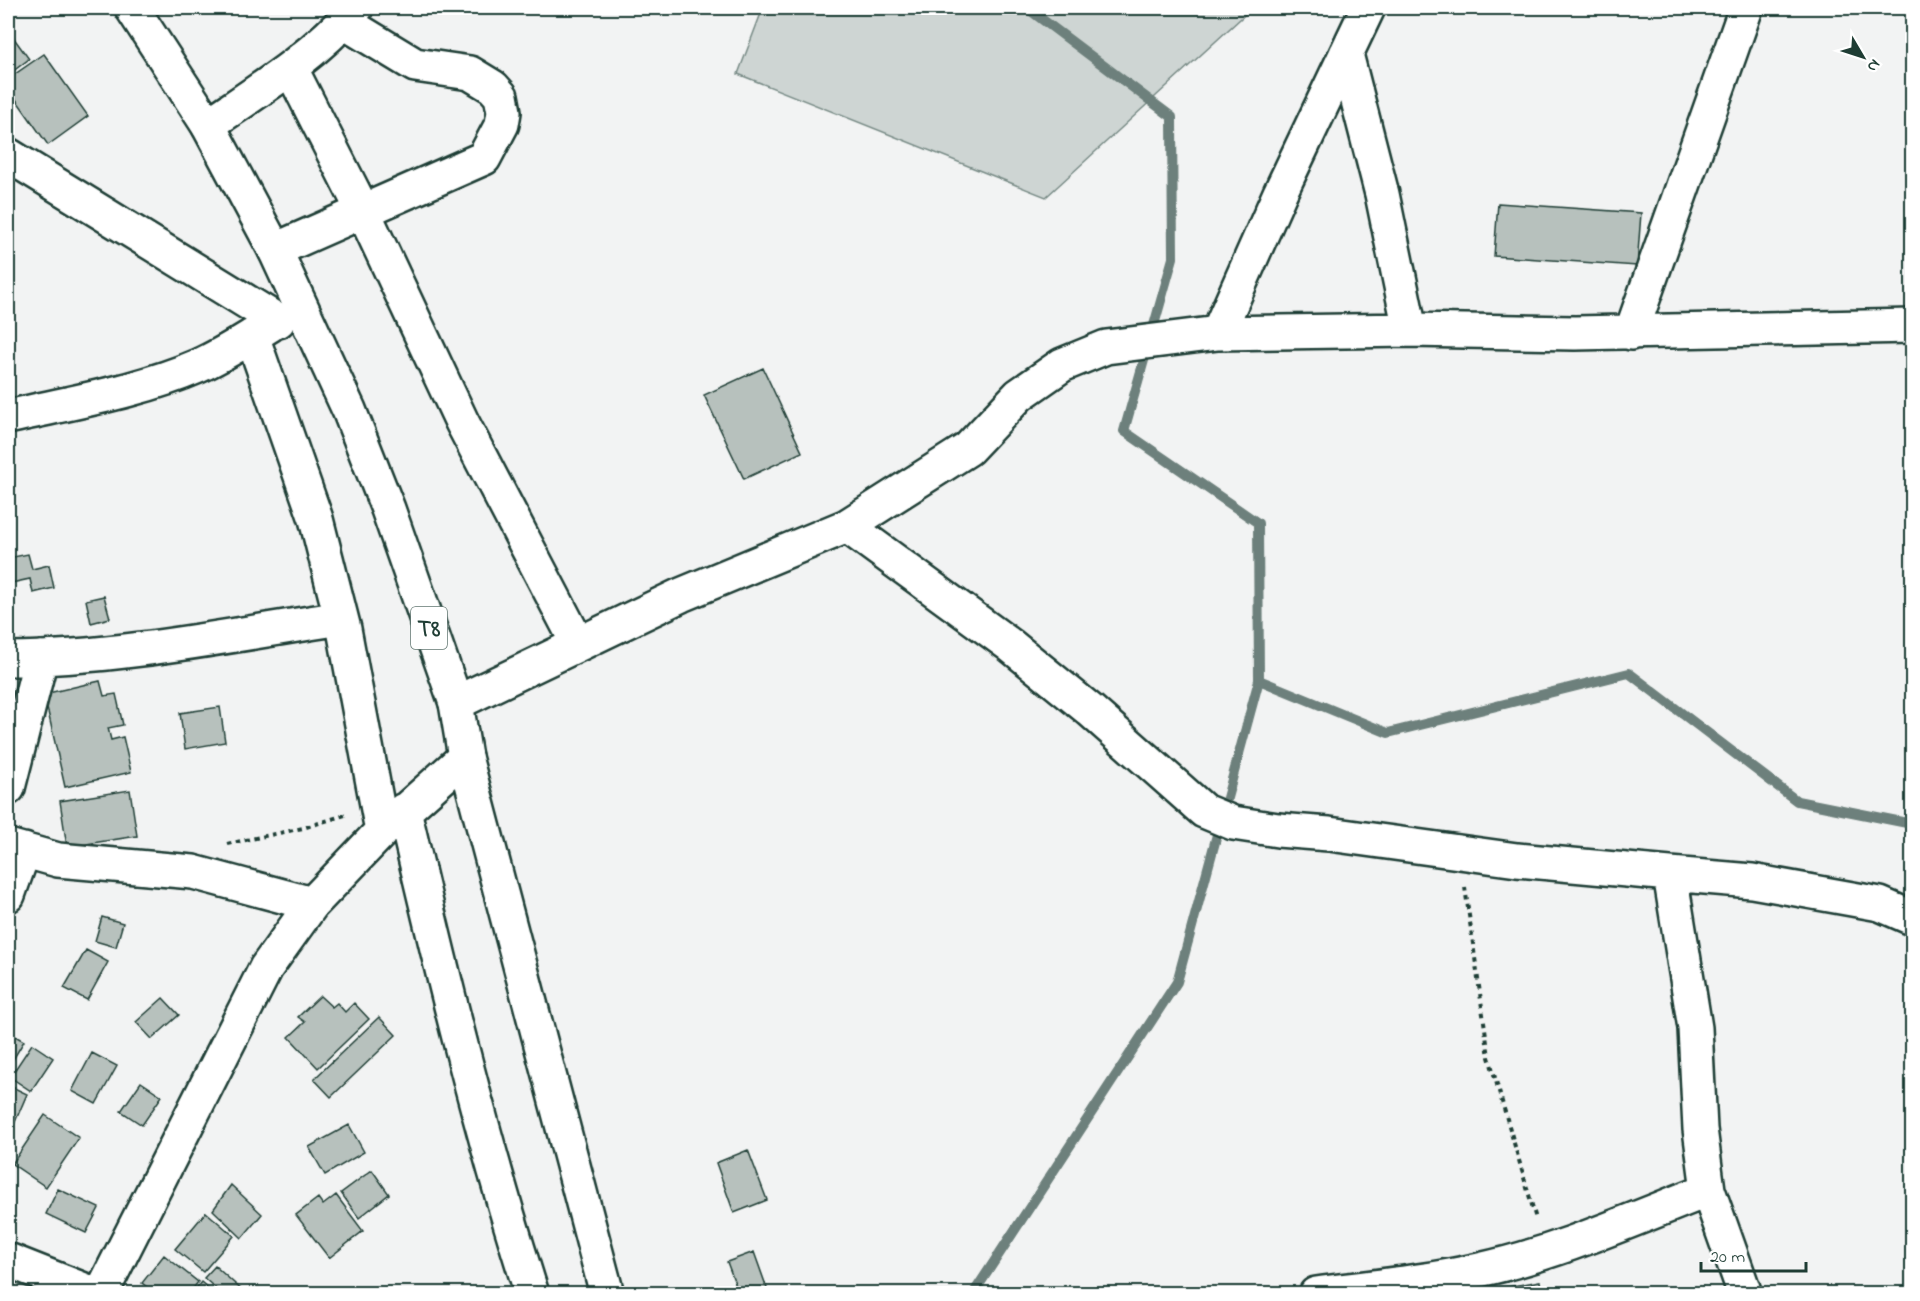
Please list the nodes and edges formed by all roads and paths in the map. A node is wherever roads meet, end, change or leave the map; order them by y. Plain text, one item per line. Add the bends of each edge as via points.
1 (132, 8) edge
2 (1368, 8) edge
3 (1746, 8) edge
4 (350, 15) edge
5 (1346, 54) junction
6 (291, 69) junction
7 (208, 125) junction
8 (8, 155) edge
9 (363, 211) junction
10 (275, 250) junction
11 (277, 322) junction
12 (1912, 326) edge
13 (1410, 330) junction
14 (1218, 333) junction
15 (1631, 333) junction
16 (8, 417) edge
17 (847, 526) junction
18 (341, 618) junction
19 (578, 644) junction
20 (41, 658) junction
21 (8, 659) edge
22 (456, 704) junction
23 (465, 757) junction
24 (8, 788) edge
25 (388, 815) junction
26 (224, 845) dead end
27 (16, 848) edge
28 (1460, 853) junction
29 (1670, 874) junction
30 (8, 895) edge
31 (312, 904) junction
32 (1912, 918) edge
33 (1708, 1190) junction
34 (1546, 1251) junction
35 (8, 1260) edge
36 (94, 1293) edge
37 (101, 1293) edge
38 (532, 1293) edge
39 (607, 1293) edge
40 (1316, 1293) edge
41 (1745, 1293) edge

1 - 7 main road, T8
2 - 5 main road
3 - 15 main road
4 - 6 main road
4 - 9 main road via 416,65 470,73 494,87 501,96 504,112 484,158
5 - 13 main road via 1382,194
5 - 14 main road
6 - 7 main road
6 - 9 main road
7 - 10 main road, T8
8 - 11 main road
9 - 10 main road
9 - 19 main road via 462,422
10 - 11 main road, T8
11 - 16 main road via 199,365 164,378
11 - 18 main road via 316,519
11 - 22 main road, T8 via 349,410
12 - 15 main road
13 - 14 main road
13 - 15 main road
14 - 17 main road via 1106,347 1062,365 1019,395 968,448
17 - 19 main road via 681,595
17 - 28 main road via 1010,645 1219,817
18 - 20 main road
18 - 25 main road
19 - 22 main road
20 - 21 main road
20 - 24 main road
22 - 23 main road, T8
23 - 25 main road
23 - 39 main road, T8
25 - 26 path
25 - 31 main road
25 - 38 main road via 454,1021 501,1199
27 - 30 main road
27 - 31 main road via 58,860 193,872
28 - 29 main road
28 - 34 path via 1489,1057
29 - 32 main road via 1752,881 1880,904
29 - 33 main road via 1695,1028 1700,1129
31 - 37 main road via 266,968
33 - 34 main road
33 - 41 main road
34 - 40 main road via 1469,1272
35 - 36 main road

